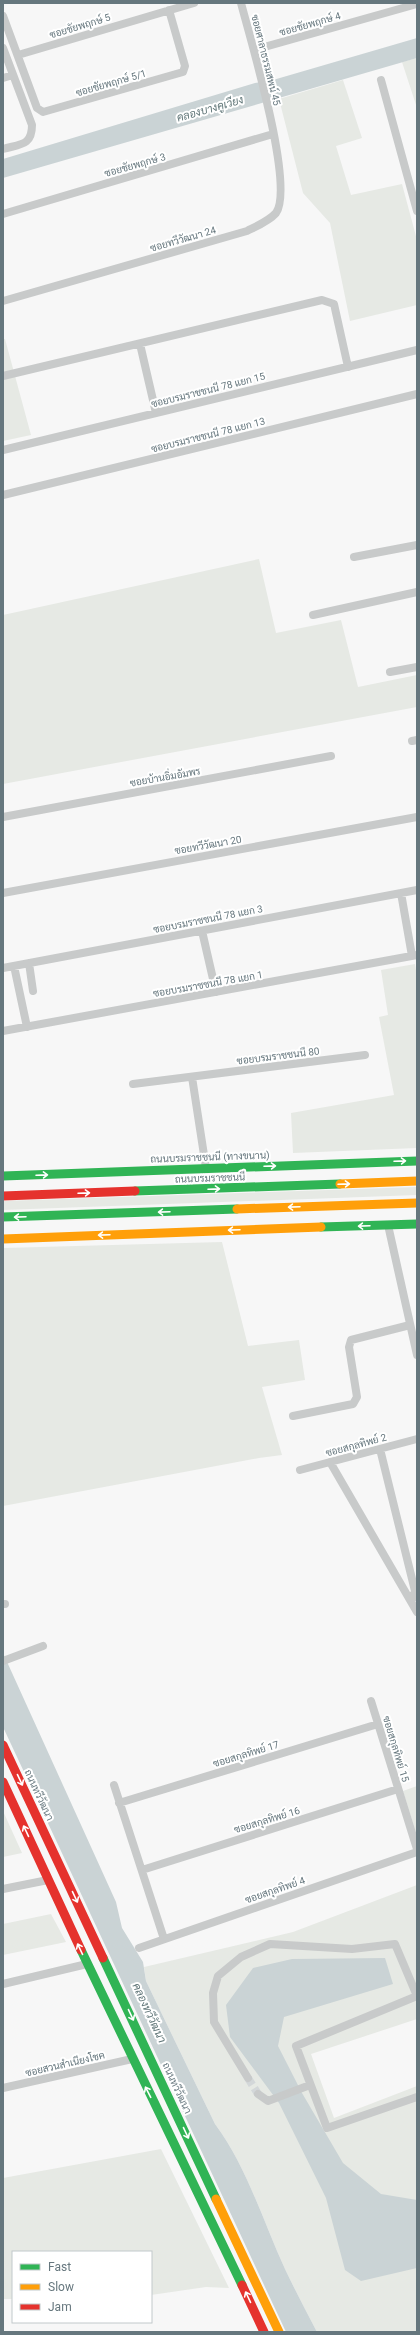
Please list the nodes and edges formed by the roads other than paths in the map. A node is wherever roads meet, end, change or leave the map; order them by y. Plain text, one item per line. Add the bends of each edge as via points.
1 (194, 3) edge
2 (232, 3) edge
3 (240, 3) edge
4 (417, 4) edge
5 (169, 10) junction
6 (3, 16) edge
7 (3, 48) edge
8 (254, 50) junction
9 (18, 55) junction
10 (13, 75) junction
11 (3, 78) edge
12 (380, 80) dead end
13 (271, 123) joint
14 (273, 134) junction
15 (3, 149) edge
16 (417, 210) edge
17 (3, 214) edge
18 (3, 301) edge
19 (140, 344) junction
20 (417, 350) edge
21 (348, 367) junction
22 (3, 376) edge
23 (417, 394) edge
24 (156, 413) junction
25 (3, 450) edge
26 (3, 494) edge
27 (417, 545) edge
28 (354, 557) dead end
29 (417, 592) edge
30 (313, 615) dead end
31 (417, 667) edge
32 (390, 672) dead end
33 (331, 756) dead end
34 (3, 817) edge
35 (417, 817) edge
36 (417, 890) edge
37 (3, 893) edge
38 (401, 893) junction
39 (202, 931) junction
40 (415, 956) edge
41 (29, 963) junction
42 (14, 966) junction
43 (3, 968) edge
44 (33, 991) dead end
45 (216, 992) junction
46 (27, 1027) junction
47 (3, 1031) edge
48 (365, 1055) dead end
49 (192, 1077) junction
50 (133, 1084) dead end
51 (417, 1160) edge
52 (206, 1168) junction
53 (3, 1176) edge
54 (417, 1176) edge
55 (417, 1181) edge
56 (374, 1183) junction
57 (3, 1196) edge
58 (417, 1203) edge
59 (3, 1217) edge
60 (417, 1224) edge
61 (388, 1225) junction
62 (3, 1239) edge
63 (410, 1325) junction
64 (417, 1355) edge
65 (293, 1416) dead end
66 (417, 1439) edge
67 (380, 1449) junction
68 (330, 1462) junction
69 (300, 1470) dead end
70 (412, 1600) junction
71 (417, 1612) edge
72 (43, 1646) dead end
73 (5, 1660) edge
74 (371, 1701) dead end
75 (378, 1724) junction
76 (3, 1745) edge
77 (3, 1782) edge
78 (114, 1785) dead end
79 (398, 1789) junction
80 (120, 1803) junction
81 (417, 1849) edge
82 (417, 1852) edge
83 (142, 1870) junction
84 (48, 1880) junction
85 (3, 1889) edge
86 (164, 1939) junction
87 (139, 1948) dead end
88 (87, 1964) junction
89 (3, 1984) edge
90 (132, 2059) junction
91 (248, 2078) tunnel mouth
92 (310, 2085) junction
93 (3, 2088) edge
94 (258, 2094) tunnel mouth
95 (417, 2097) edge
96 (210, 2184) junction
97 (197, 2190) junction
98 (264, 2332) edge
99 (279, 2332) edge

1 - 5 street, ซอยชัยพฤกษ์ 5
2 - 3 street, ซอยศาลาธรรมสพน์ 45
3 - 8 street, ซอยศาลาธรรมสพน์ 45
4 - 8 street, ซอยชัยพฤกษ์ 4
5 - 9 street, ซอยชัยพฤกษ์ 5
5 - 9 street, ซอยชัยพฤกษ์ 5/1 via 184,66 184,72 180,74 44,112 37,108
6 - 9 street, ซอยชัยพฤกษ์ 5/1
7 - 10 street
8 - 13 street, ซอยศาลาธรรมสพน์ 45
10 - 11 street
10 - 15 street via 32,125 32,136 28,141
12 - 16 street
13 - 14 street, ซอยทวีวัฒนา 24
14 - 17 street, ซอยชัยพฤกษ์ 3
14 - 18 street, ซอยทวีวัฒนา 24 via 281,186 280,200 276,212 264,223
19 - 21 street via 322,300 334,304
19 - 22 street
19 - 24 street
20 - 21 street, ซอยบรมราชชนนี 78 แยก 15
21 - 24 street, ซอยบรมราชชนนี 78 แยก 15
23 - 26 street, ซอยบรมราชชนนี 78 แยก 13
24 - 25 street, ซอยบรมราชชนนี 78 แยก 15
27 - 28 street
29 - 30 street
31 - 32 street
33 - 34 street, ซอยบ้านอิ่มอัมพร
35 - 37 street, ซอยทวีวัฒนา 20
36 - 38 street, ซอยบรมราชชนนี 78 แยก 3
38 - 39 street, ซอยบรมราชชนนี 78 แยก 3
38 - 40 street
39 - 41 street, ซอยบรมราชชนนี 78 แยก 3
39 - 45 street
40 - 45 street, ซอยบรมราชชนนี 78 แยก 1
41 - 42 street, ซอยบรมราชชนนี 78 แยก 3
41 - 44 street
42 - 43 street, ซอยบรมราชชนนี 78 แยก 3
42 - 46 street
45 - 46 street, ซอยบรมราชชนนี 78 แยก 1
46 - 47 street, ซอยบรมราชชนนี 78 แยก 1
48 - 49 street, ซอยบรมราชชนนี 80
49 - 50 street, ซอยบรมราชชนนี 80
49 - 52 street
52 -> 51 main road, ถนนบรมราชชนนี (ทางขนาน)
53 -> 52 main road, ถนนบรมราชชนนี (ทางขนาน)
54 - 56 main road
55 - 56 main road, ถนนบรมราชชนนี
57 -> 56 main road, ถนนบรมราชชนนี
58 -> 59 main road
60 - 61 main road
61 -> 62 main road
61 - 63 street
63 - 64 street
63 - 65 street via 351,1340 349,1347 358,1397 353,1404
66 - 67 street, ซอยสกุลทิพย์ 2
67 - 68 street, ซอยสกุลทิพย์ 2
67 - 70 street via 415,1591
68 - 69 street, ซอยสกุลทิพย์ 2
68 - 70 street via 406,1594
70 - 71 street
72 - 73 street
74 - 75 street, ซอยสกุลทิพย์ 15
75 - 79 street, ซอยสกุลทิพย์ 15
75 - 80 street, ซอยสกุลทิพย์ 17
76 -> 96 main road, ถนนทวีวัฒนา
84 -> 77 main road
78 - 80 street
79 - 81 street, ซอยสกุลทิพย์ 15
79 - 83 street, ซอยสกุลทิพย์ 16
80 - 83 street
82 - 86 street, ซอยสกุลทิพย์ 4
83 - 86 street
84 - 85 street
88 -> 84 main road
86 - 87 street, ซอยสกุลทิพย์ 4
88 - 89 street
88 - 90 main road
90 - 93 street, ซอยสวนสำเนียงโชค
97 -> 90 main road
91 - 92 street via 214,2022 213,1993 218,1976 241,1958 270,1944 352,1949 395,1944 417,1996 296,2046
92 - 94 street via 274,2100 264,2100
92 - 95 street via 327,2128
96 - 97 main road
96 - 99 main road, ถนนทวีวัฒนา
98 -> 97 main road

